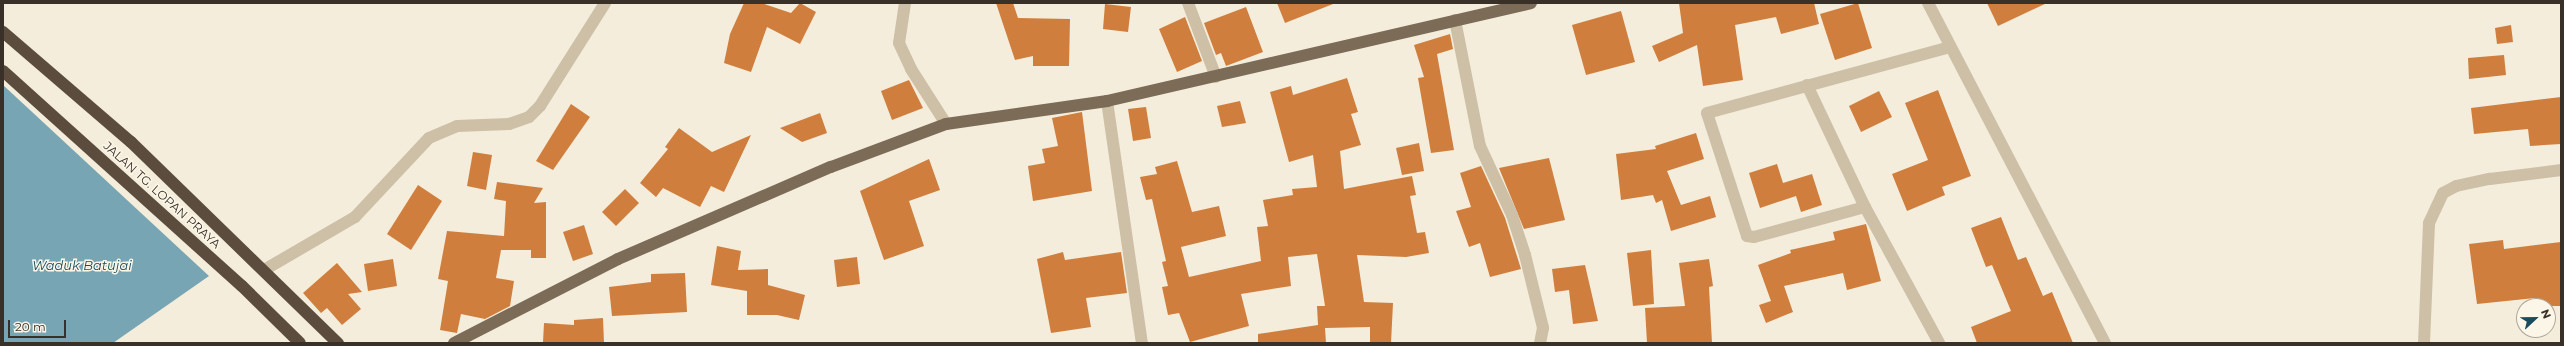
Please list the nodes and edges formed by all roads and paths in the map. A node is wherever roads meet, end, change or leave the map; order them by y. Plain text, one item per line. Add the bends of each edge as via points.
1 (605, 3) edge
2 (905, 3) edge
3 (1188, 3) edge
4 (1531, 3) edge
5 (1928, 3) edge
6 (1512, 5) edge
7 (1455, 20) junction
8 (3, 32) edge
9 (1950, 47) junction
10 (8, 75) edge
11 (1216, 77) junction
12 (1807, 85) junction
13 (1107, 101) junction
14 (946, 124) junction
15 (2561, 170) edge
16 (1865, 206) junction
17 (264, 270) junction
18 (300, 343) edge
19 (338, 343) edge
20 (454, 343) edge
21 (1142, 343) edge
22 (1540, 343) edge
23 (1938, 343) edge
24 (2105, 343) edge
25 (2424, 343) edge

1 - 17 street via 540,106 529,117 504,124 462,125 430,138 355,217
2 - 14 street via 899,43 910,69
3 - 11 street
4 - 6 main road
5 - 9 street
6 - 7 main road
7 - 11 main road
7 - 22 street via 1480,146 1512,215 1525,255 1543,328
8 - 17 highway via 131,142
9 - 12 street
9 - 24 street
10 - 18 highway, JALAN TG. LOPAN PRAYA via 242,286
11 - 13 main road
12 - 16 street
12 - 16 street via 1707,113 1745,235 1754,237
13 - 14 main road
13 - 21 street
14 - 20 main road via 831,167 618,259
15 - 25 street via 2469,183 2443,193 2429,223
16 - 23 street
17 - 19 highway

